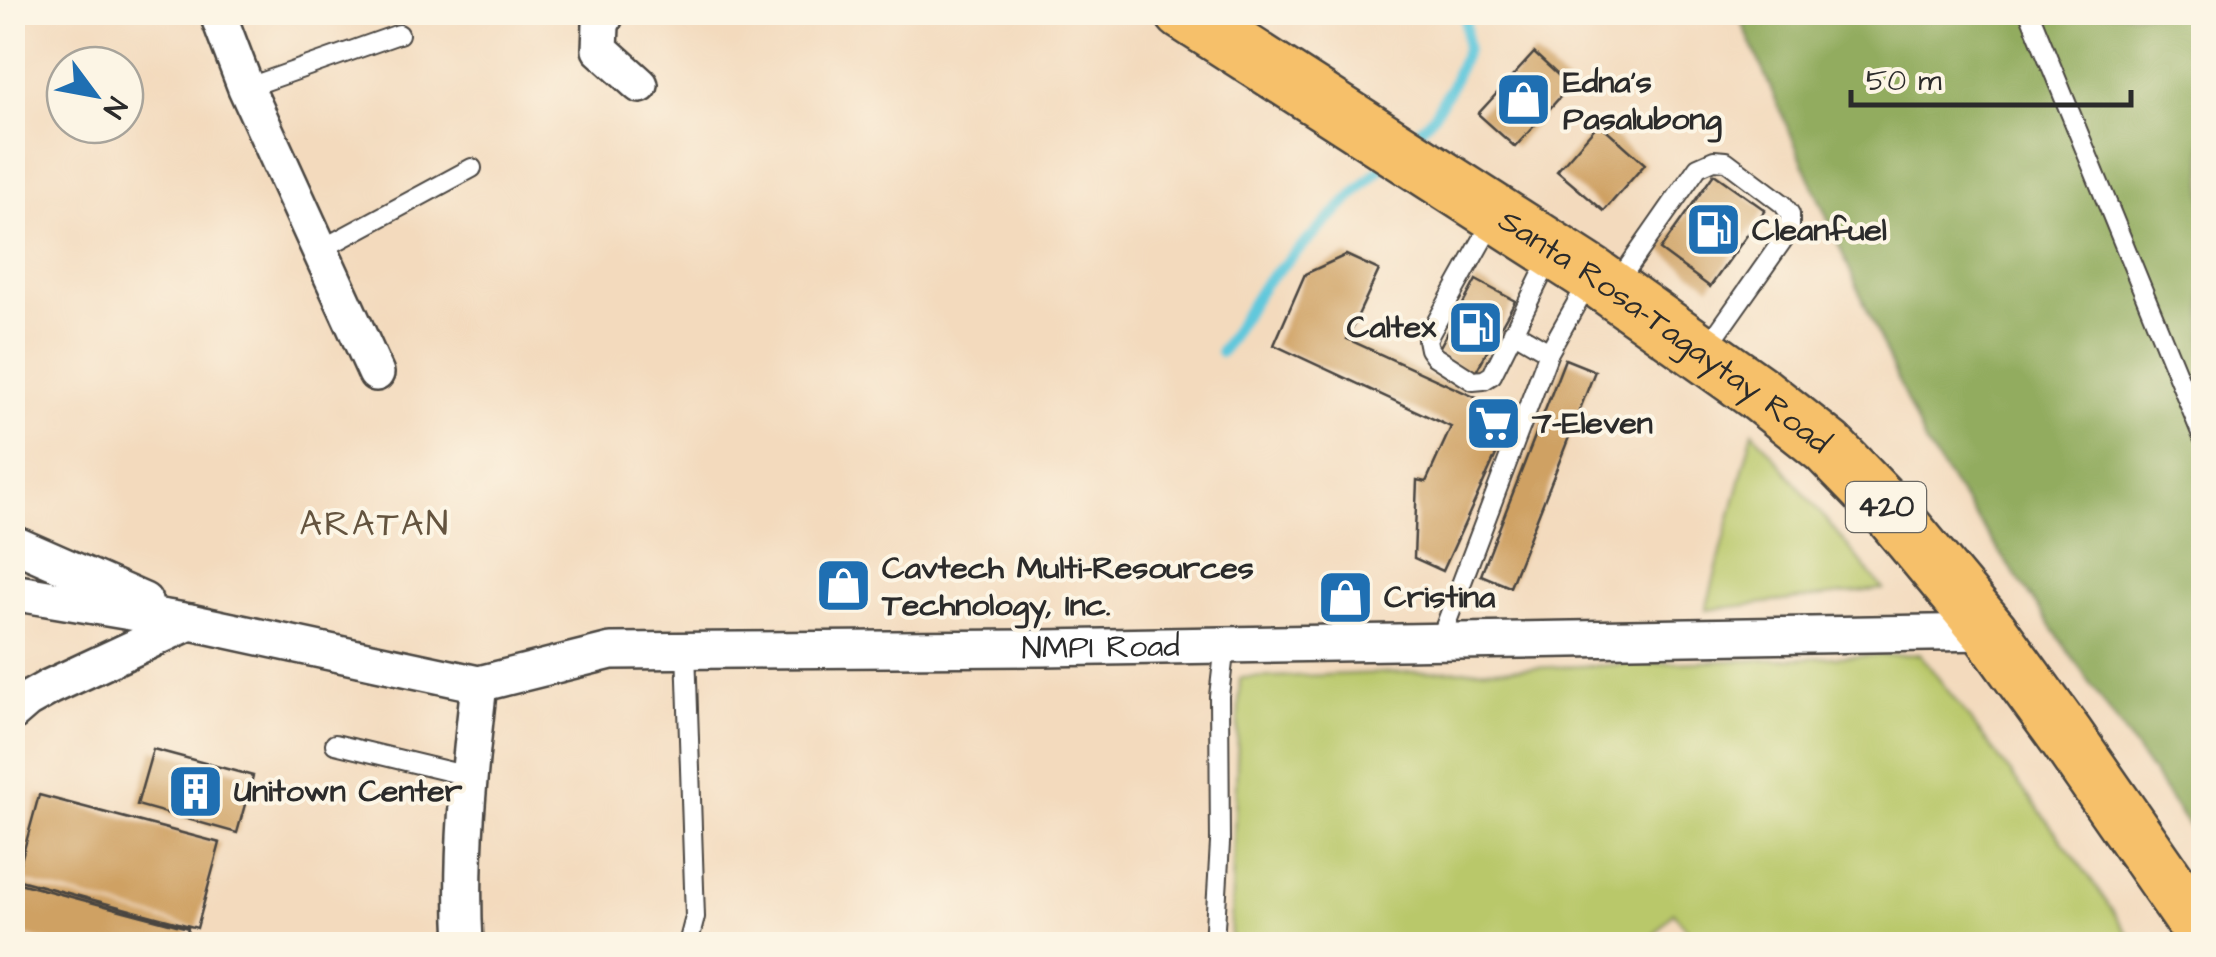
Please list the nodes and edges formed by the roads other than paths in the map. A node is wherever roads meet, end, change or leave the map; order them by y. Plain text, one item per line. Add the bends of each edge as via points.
1 (217, 12) edge
2 (607, 12) edge
3 (1183, 12) edge
4 (2029, 12) edge
5 (399, 34) dead end
6 (640, 84) dead end
7 (246, 88) junction
8 (472, 168) dead end
9 (1478, 202) junction
10 (320, 250) junction
11 (1586, 272) junction
12 (1513, 331) junction
13 (1549, 352) junction
14 (1703, 353) junction
15 (376, 373) dead end
16 (2202, 432) edge
17 (12, 543) edge
18 (12, 592) edge
19 (190, 622) junction
20 (1990, 632) junction
21 (1440, 640) junction
22 (1225, 645) junction
23 (686, 650) junction
24 (479, 684) junction
25 (12, 714) edge
26 (335, 744) dead end
27 (468, 776) junction
28 (2204, 935) edge
29 (465, 944) edge
30 (688, 944) edge
31 (1214, 944) edge

1 - 7 street
2 - 6 street via 600,49
3 - 9 main road, Santa Rosa-Tagaytay Road / 420
4 - 16 lane
5 - 7 lane
7 - 10 street
8 - 10 lane
9 - 11 main road, Santa Rosa-Tagaytay Road / 420
9 - 12 lane via 1429,348 1474,381 1484,380
10 - 15 street
11 - 12 lane
11 - 13 lane
11 - 14 main road, Santa Rosa-Tagaytay Road / 420
11 - 14 lane via 1698,167 1726,161 1783,204 1790,230
12 - 13 lane
13 - 21 lane
14 - 20 main road, Santa Rosa-Tagaytay Road / 420 via 1828,448
17 - 19 street
18 - 19 street
19 - 24 street
19 - 25 street via 50,687
20 - 21 street, NMPI Road
20 - 28 main road, Santa Rosa-Tagaytay Road / 420
21 - 22 street, NMPI Road
22 - 23 street, NMPI Road
22 - 31 lane
23 - 24 street, NMPI Road via 610,651
23 - 30 lane via 696,917
24 - 27 street
26 - 27 lane
27 - 29 street

